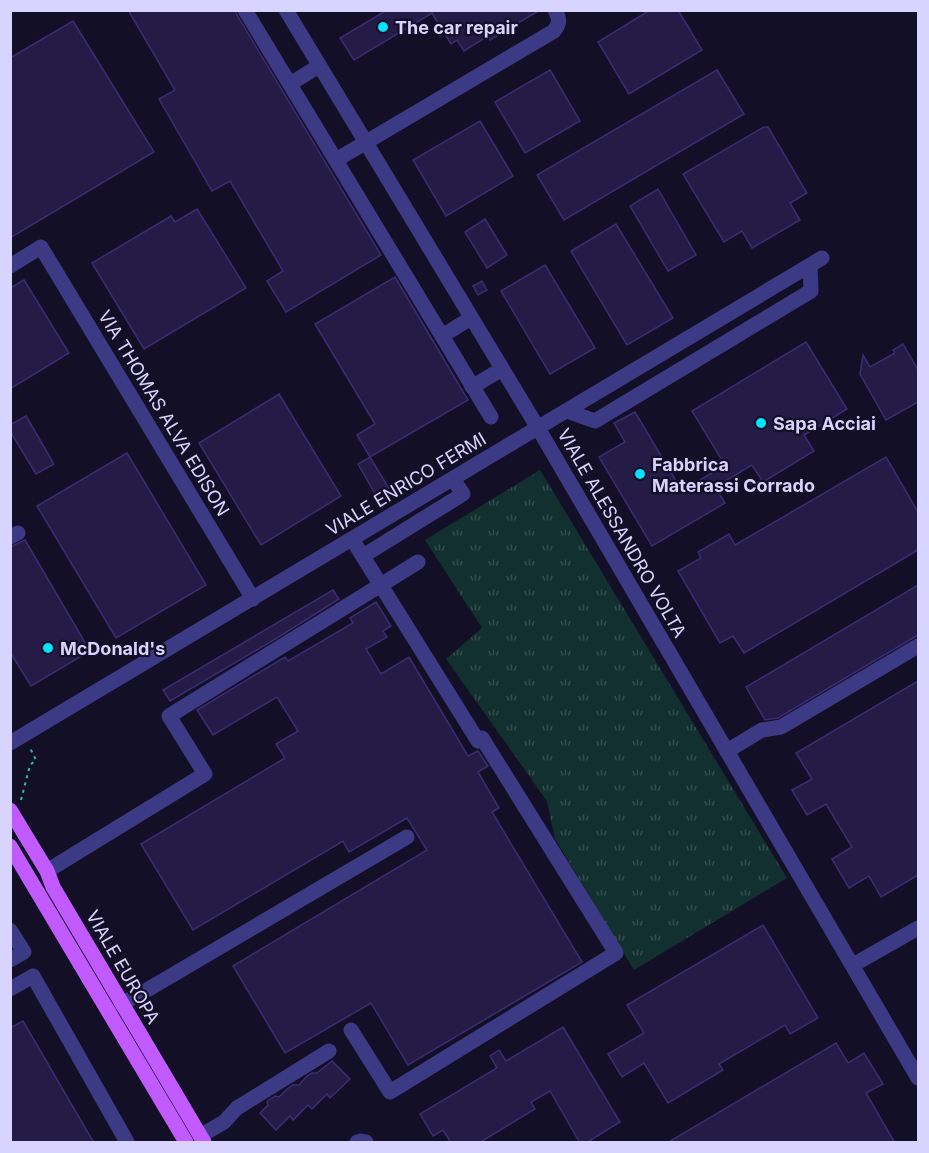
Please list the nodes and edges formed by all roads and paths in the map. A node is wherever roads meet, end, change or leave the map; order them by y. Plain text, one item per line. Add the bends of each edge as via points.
1 (246, 10) edge
2 (286, 10) edge
3 (555, 10) edge
4 (319, 66) junction
5 (290, 84) junction
6 (365, 143) junction
7 (336, 160) junction
8 (10, 266) edge
9 (471, 318) junction
10 (442, 336) junction
11 (502, 369) junction
12 (472, 387) junction
13 (567, 411) junction
14 (490, 417) dead end
15 (538, 428) junction
16 (453, 479) junction
17 (352, 539) junction
18 (363, 556) junction
19 (418, 562) dead end
20 (381, 585) junction
21 (253, 599) junction
22 (918, 646) edge
23 (17, 740) edge
24 (727, 751) junction
25 (15, 808) edge
26 (407, 837) dead end
27 (10, 846) edge
28 (47, 871) junction
29 (918, 928) edge
30 (10, 930) edge
31 (10, 960) edge
32 (853, 966) junction
33 (10, 989) edge
34 (122, 1004) junction
35 (351, 1030) dead end
36 (329, 1051) dead end
37 (918, 1078) edge
38 (197, 1140) edge
39 (127, 1143) edge
40 (357, 1143) edge
41 (366, 1143) edge

1 - 5 street
2 - 4 street, VIALE ALESSANDRO VOLTA
3 - 6 street via 559,24 554,31
4 - 5 street
4 - 6 street, VIALE ALESSANDRO VOLTA
5 - 7 street
6 - 7 street
6 - 9 street, VIALE ALESSANDRO VOLTA
7 - 10 street
8 - 21 street, VIA THOMAS ALVA EDISON via 41,248
9 - 10 street
9 - 11 street, VIALE ALESSANDRO VOLTA
10 - 12 street
11 - 12 street
11 - 15 street, VIALE ALESSANDRO VOLTA
12 - 14 street
13 - 13 street, VIALE ENRICO FERMI via 816,262 811,291 595,421
13 - 15 street, VIALE ENRICO FERMI
15 - 16 street, VIALE ENRICO FERMI
15 - 24 street, VIALE ALESSANDRO VOLTA
16 - 17 street, VIALE ENRICO FERMI
16 - 18 street via 463,494
17 - 18 street
17 - 21 street, VIALE ENRICO FERMI
18 - 20 street
19 - 20 street
20 - 28 street via 169,716 205,774
20 - 35 street via 616,952 390,1092
21 - 23 street, VIALE ENRICO FERMI
22 - 24 street via 781,727 762,730
23 - 25 path via 36,760 30,765
24 - 32 street, VIALE ALESSANDRO VOLTA
25 - 28 main road, VIALE EUROPA
26 - 34 street
27 - 38 main road, VIALE EUROPA
28 - 34 main road, VIALE EUROPA
29 - 32 street
30 - 31 street via 24,952
32 - 37 street, VIALE ALESSANDRO VOLTA
33 - 39 street via 33,976
34 - 38 main road, VIALE EUROPA
36 - 38 street via 237,1108
40 - 41 street

